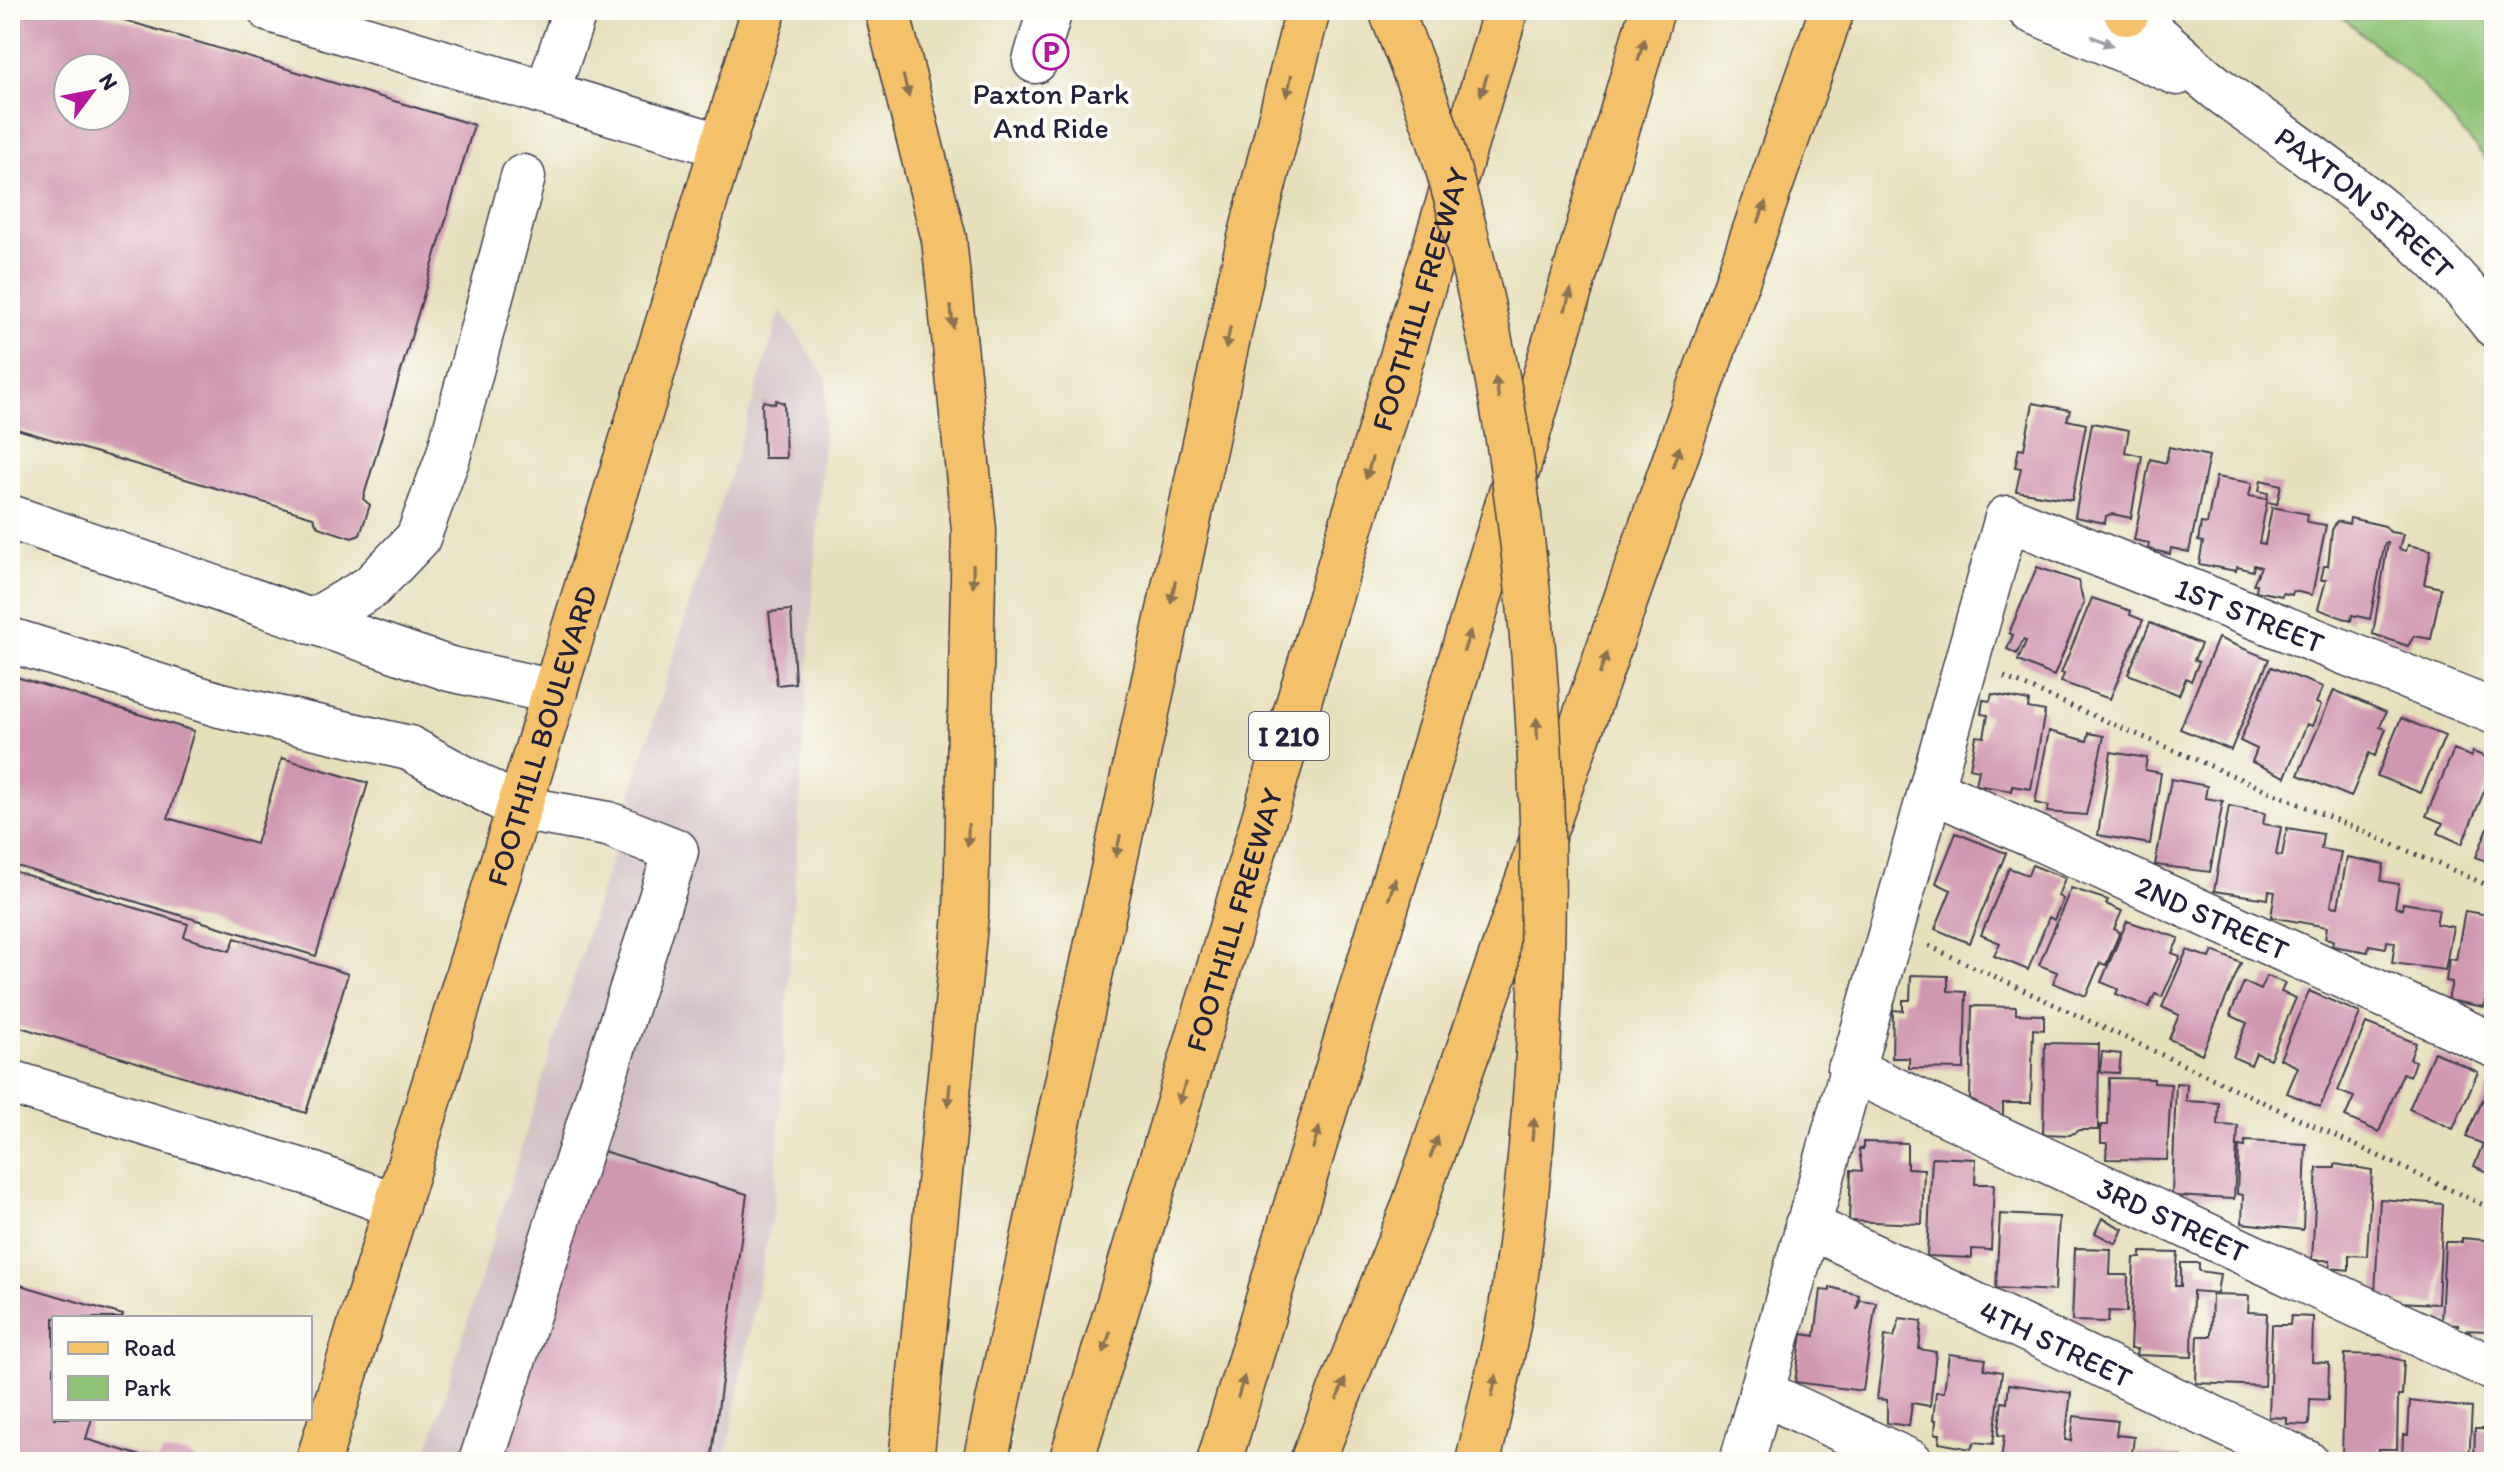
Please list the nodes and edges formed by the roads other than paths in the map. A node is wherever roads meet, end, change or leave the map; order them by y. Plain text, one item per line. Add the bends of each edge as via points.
1 (270, 10) edge
2 (575, 10) edge
3 (764, 10) edge
4 (887, 10) edge
5 (1050, 10) edge
6 (1308, 10) edge
7 (1391, 10) edge
8 (1506, 10) edge
9 (1652, 10) edge
10 (1832, 10) edge
11 (2030, 10) edge
12 (2125, 11) edge
13 (1035, 61) dead end
14 (547, 93) junction
15 (2223, 93) junction
16 (722, 146) junction
17 (523, 177) dead end
18 (2494, 325) edge
19 (10, 517) edge
20 (311, 622) junction
21 (10, 640) edge
22 (555, 692) junction
23 (2492, 711) edge
24 (1932, 790) junction
25 (519, 808) junction
26 (2494, 1045) edge
27 (1850, 1069) junction
28 (10, 1082) edge
29 (397, 1206) junction
30 (1807, 1225) junction
31 (2494, 1369) edge
32 (1761, 1392) junction
33 (318, 1462) edge
34 (481, 1462) edge
35 (911, 1462) edge
36 (985, 1462) edge
37 (1071, 1462) edge
38 (1219, 1462) edge
39 (1312, 1462) edge
40 (1478, 1462) edge
41 (1742, 1462) edge
42 (1911, 1462) edge
43 (2306, 1462) edge

1 - 14 street
2 - 14 street
3 - 16 main road, FOOTHILL BOULEVARD
4 -> 35 main road via 944,239 974,530 966,915
5 - 13 street
6 -> 36 main road via 1246,254
40 -> 7 main road, bridge via 1513,1297 1533,1125 1543,904 1536,696 1527,577 1491,347 1440,142
8 -> 37 main road, FOOTHILL FREEWAY / I 210
38 -> 9 main road
39 -> 10 main road via 1412,1211
11 -> 15 street, PAXTON STREET
12 - 15 street, PAXTON STREET
14 - 16 street
15 - 18 street, PAXTON STREET via 2383,208
16 - 22 main road, FOOTHILL BOULEVARD
17 - 20 street via 448,457 418,538 371,587
19 - 20 street
20 - 22 street via 450,669
21 - 25 street via 220,705 409,748
22 - 25 main road, FOOTHILL BOULEVARD
23 - 24 street, 1ST STREET via 2007,518
24 - 26 street, 2ND STREET
24 - 27 street
25 - 29 main road, FOOTHILL BOULEVARD
25 - 34 street via 608,824 676,851
27 - 30 street
27 - 31 street, 3RD STREET
28 - 29 street via 309,1173
29 - 33 main road, FOOTHILL BOULEVARD
30 - 32 street
30 - 43 street, 4TH STREET
32 - 41 street
32 - 42 street

